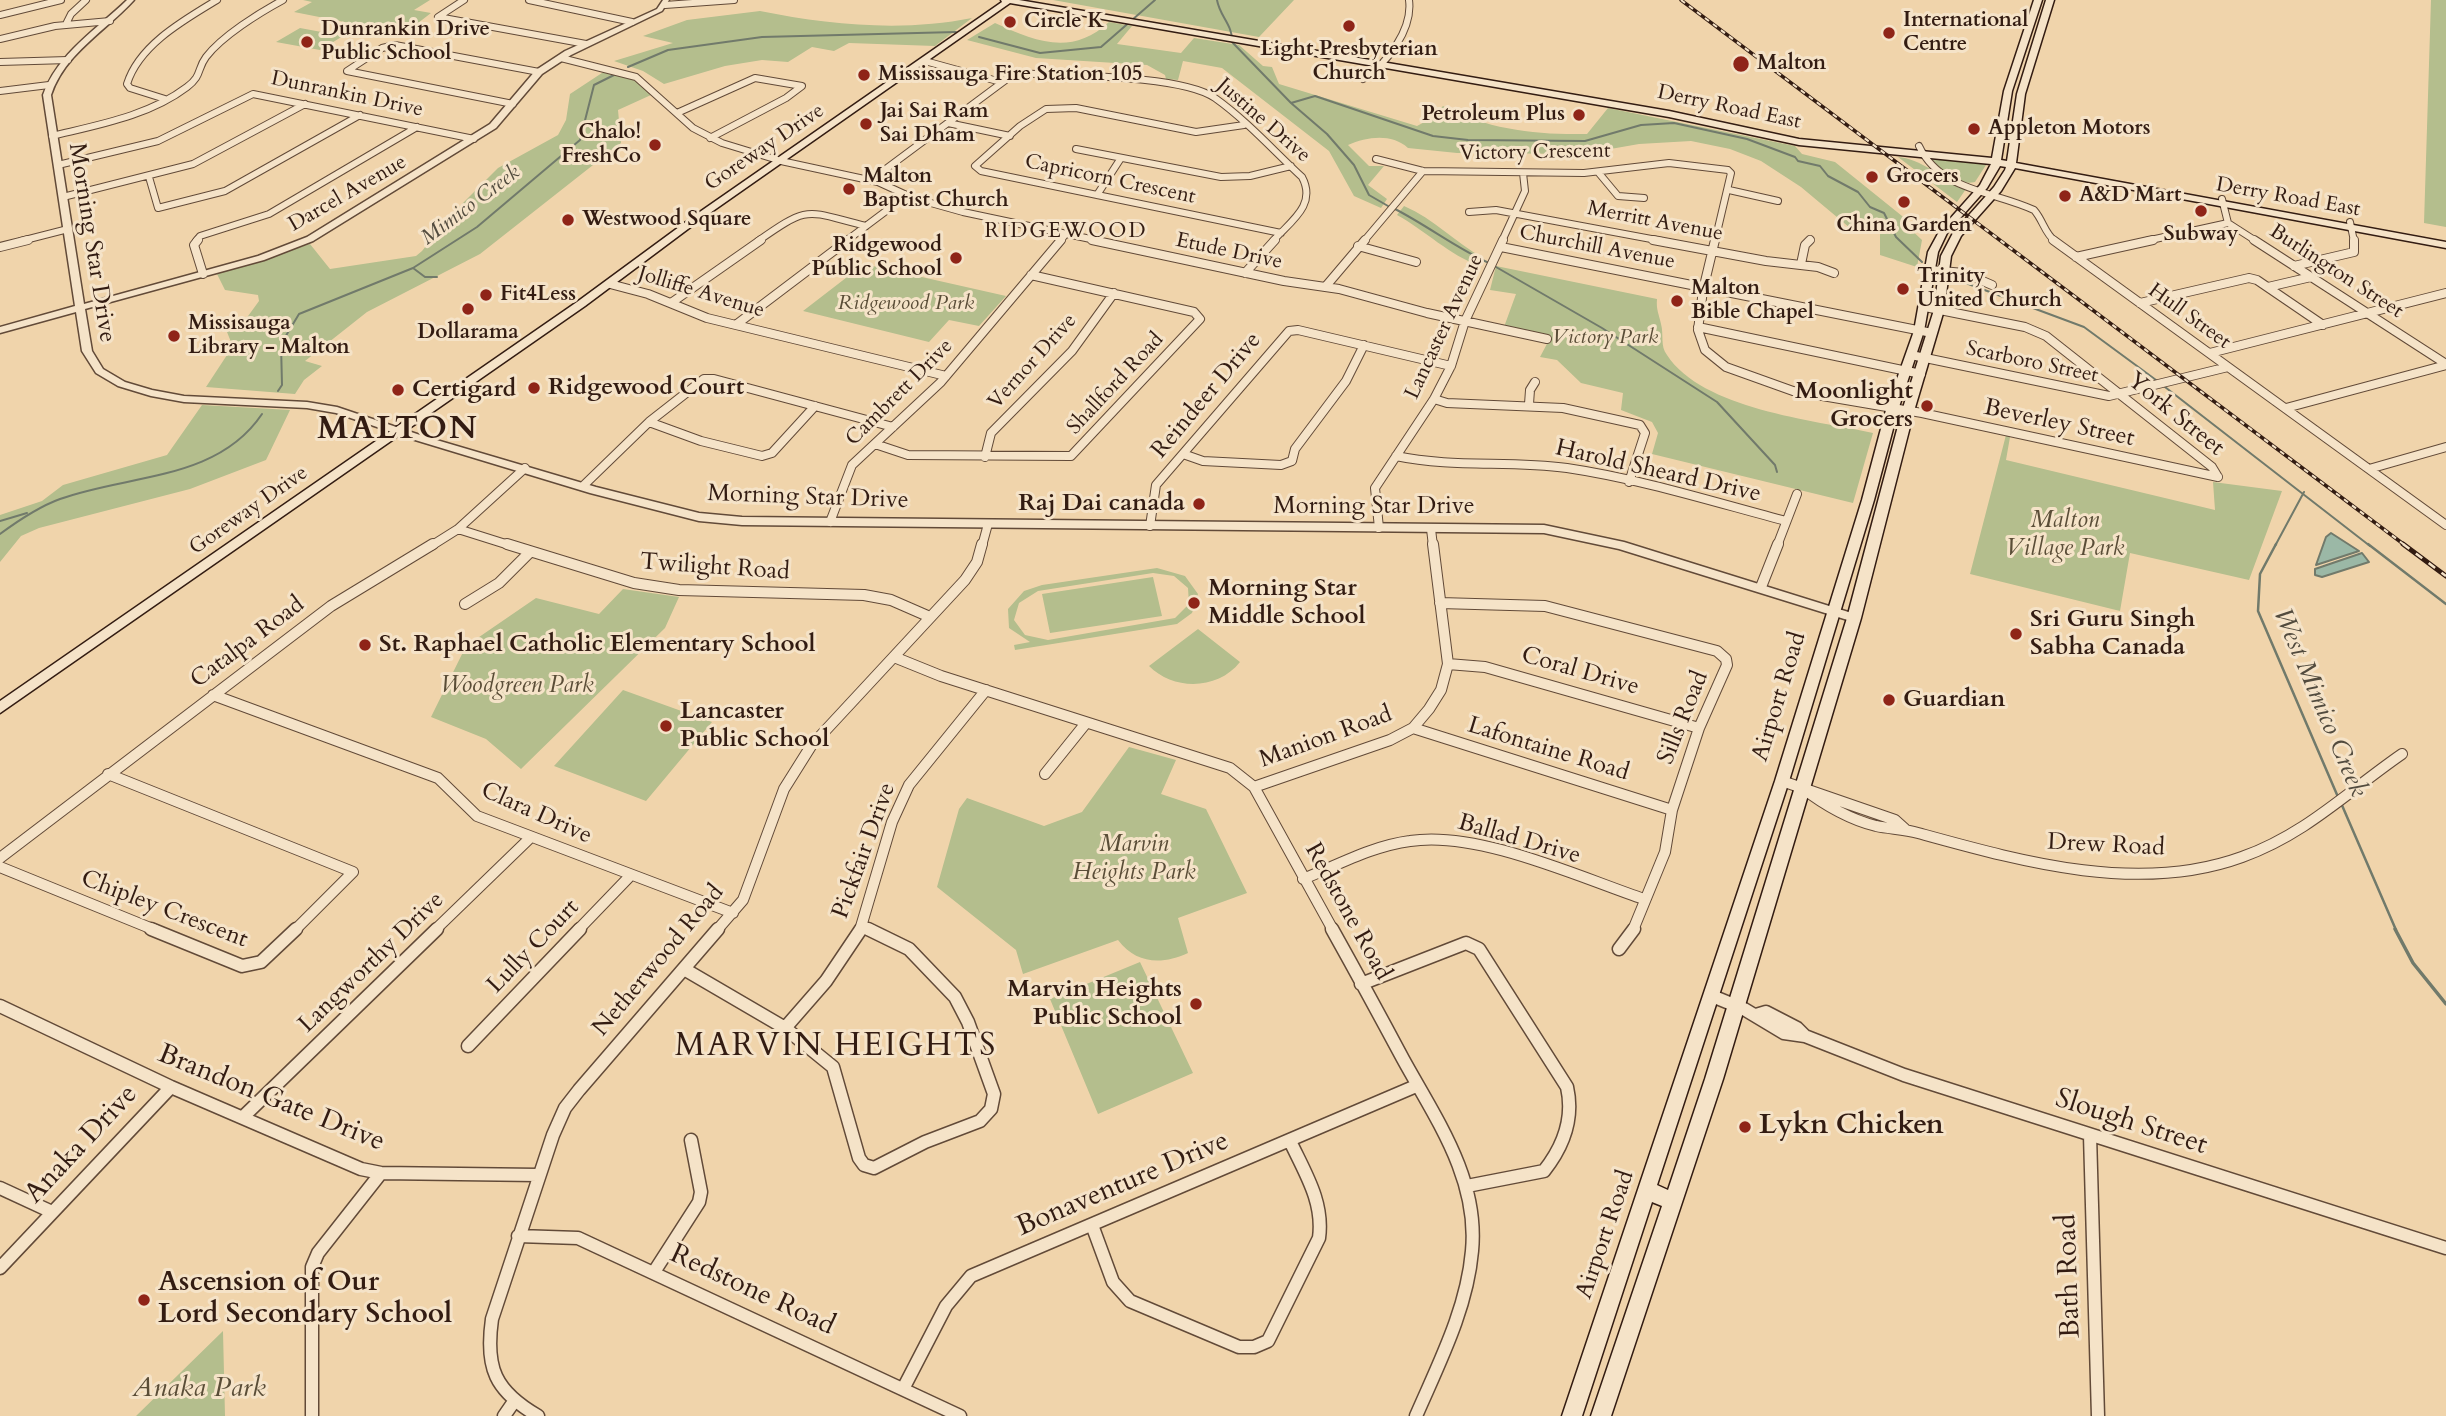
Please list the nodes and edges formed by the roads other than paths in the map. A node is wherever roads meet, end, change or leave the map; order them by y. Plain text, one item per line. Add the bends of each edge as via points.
1 (61, 0) edge
2 (86, 0) edge
3 (131, 0) edge
4 (217, 0) edge
5 (283, 0) edge
6 (464, 0) edge
7 (529, 0) edge
8 (734, 0) edge
9 (1035, 0) edge
10 (1409, 0) edge
11 (2038, 0) edge
12 (2050, 0) edge
13 (1012, 1) edge
14 (666, 2) edge
15 (1089, 13) junction
16 (0, 15) edge
17 (110, 21) junction
18 (632, 22) junction
19 (66, 24) junction
20 (0, 38) edge
21 (1242, 39) junction
22 (586, 44) junction
23 (561, 58) junction
24 (1382, 59) junction
25 (68, 60) junction
26 (926, 61) junction
27 (0, 62) edge
28 (539, 72) junction
29 (1363, 79) dead end
30 (1001, 82) junction
31 (49, 85) junction
32 (0, 91) edge
33 (165, 99) junction
34 (306, 104) junction
35 (513, 104) junction
36 (677, 113) junction
37 (360, 115) junction
38 (948, 123) junction
39 (1244, 125) junction
40 (417, 127) junction
41 (2001, 131) junction
42 (2016, 133) junction
43 (52, 136) junction
44 (1010, 136) junction
45 (710, 138) junction
46 (474, 139) junction
47 (1076, 149) dead end
48 (1954, 149) junction
49 (1920, 150) junction
50 (1121, 158) junction
51 (1376, 159) dead end
52 (1996, 159) junction
53 (781, 161) junction
54 (2012, 162) junction
55 (58, 165) junction
56 (1291, 166) junction
57 (2064, 169) junction
58 (1423, 172) junction
59 (1523, 173) junction
60 (1598, 173) junction
61 (2052, 173) junction
62 (149, 177) junction
63 (871, 180) junction
64 (2005, 180) junction
65 (1729, 190) junction
66 (1980, 190) junction
67 (1994, 194) junction
68 (1097, 195) junction
69 (906, 196) junction
70 (63, 197) junction
71 (1644, 198) dead end
72 (1778, 201) dead end
73 (2223, 202) junction
74 (1469, 212) dead end
75 (1515, 214) junction
76 (2228, 223) junction
77 (2350, 225) junction
78 (866, 226) junction
79 (68, 229) junction
80 (1281, 233) junction
81 (1065, 235) junction
82 (2446, 238) edge
83 (1810, 240) dead end
84 (2446, 245) edge
85 (1358, 246) junction
86 (0, 247) edge
87 (1501, 247) junction
88 (1714, 251) junction
89 (2076, 257) junction
90 (1416, 262) dead end
91 (1801, 264) junction
92 (2294, 266) junction
93 (1930, 270) junction
94 (1944, 271) junction
95 (1245, 273) junction
96 (1834, 273) dead end
97 (203, 274) junction
98 (1031, 275) junction
99 (2311, 277) junction
100 (610, 284) junction
101 (1992, 285) dead end
102 (1326, 286) junction
103 (1704, 287) junction
104 (2268, 287) junction
105 (1114, 293) junction
106 (2446, 293) edge
107 (671, 303) junction
108 (2140, 303) junction
109 (80, 307) junction
110 (1925, 307) junction
111 (1939, 310) junction
112 (2368, 314) junction
113 (1465, 321) junction
114 (737, 324) junction
115 (2323, 325) junction
116 (1698, 327) junction
117 (0, 330) edge
118 (1919, 331) junction
119 (1932, 334) junction
120 (1547, 339) dead end
121 (1364, 345) junction
122 (2210, 354) junction
123 (1911, 355) junction
124 (1924, 358) junction
125 (2446, 365) edge
126 (1451, 366) junction
127 (2228, 366) junction
128 (1904, 370) junction
129 (1920, 374) junction
130 (946, 376) junction
131 (1535, 382) dead end
132 (2120, 395) junction
133 (1434, 399) junction
134 (1529, 404) junction
135 (815, 405) junction
136 (2286, 408) junction
137 (1892, 410) junction
138 (1908, 411) junction
139 (649, 422) junction
140 (892, 426) junction
141 (398, 431) junction
142 (875, 444) junction
143 (2446, 447) edge
144 (1183, 454) junction
145 (1396, 456) junction
146 (985, 457) junction
147 (525, 468) junction
148 (2369, 469) junction
149 (2218, 477) joint
150 (1629, 482) junction
151 (584, 485) junction
152 (1797, 494) dead end
153 (1868, 500) junction
154 (1886, 502) junction
155 (1786, 521) junction
156 (830, 522) junction
157 (988, 524) junction
158 (2446, 525) edge
159 (1150, 526) junction
160 (1379, 528) junction
161 (458, 529) junction
162 (1431, 529) junction
163 (1853, 548) junction
164 (530, 552) junction
165 (1872, 554) junction
166 (1761, 587) junction
167 (1440, 603) junction
168 (465, 604) dead end
169 (1833, 611) junction
170 (930, 617) junction
171 (1854, 618) junction
172 (894, 657) junction
173 (1448, 664) junction
174 (986, 690) junction
175 (213, 695) junction
176 (0, 708) edge
177 (1086, 723) junction
178 (1413, 728) junction
179 (1699, 728) junction
180 (2402, 754) dead end
181 (108, 774) junction
182 (1045, 774) dead end
183 (1782, 781) junction
184 (1254, 787) junction
185 (1801, 787) junction
186 (1672, 810) junction
187 (530, 838) junction
188 (0, 858) edge
189 (0, 867) edge
190 (631, 876) junction
191 (1303, 879) junction
192 (1644, 899) junction
193 (733, 913) junction
194 (863, 926) junction
195 (1619, 949) dead end
196 (684, 969) junction
197 (1361, 984) junction
198 (1712, 996) junction
199 (1734, 1004) junction
200 (0, 1006) edge
201 (785, 1028) junction
202 (468, 1046) dead end
203 (1416, 1086) junction
204 (171, 1087) junction
205 (243, 1117) junction
206 (2090, 1135) junction
207 (691, 1140) dead end
208 (1290, 1141) junction
209 (381, 1173) junction
210 (538, 1175) junction
211 (1467, 1186) junction
212 (0, 1188) edge
213 (1649, 1191) junction
214 (1674, 1202) junction
215 (52, 1212) junction
216 (1092, 1225) junction
217 (518, 1236) junction
218 (2446, 1248) edge
219 (0, 1268) edge
220 (653, 1272) junction
221 (903, 1389) junction
222 (513, 1403) junction
223 (1419, 1415) edge
224 (312, 1416) edge
225 (504, 1416) edge
226 (538, 1416) edge
227 (960, 1416) edge
228 (1572, 1416) edge
229 (1601, 1416) edge
230 (2098, 1416) edge

1 - 16 street
2 - 19 street
3 - 17 street
4 - 33 street via 143,55 129,71 130,88
5 - 33 street via 259,13 207,55 197,80
6 - 22 street via 438,17
7 - 18 street
8 - 14 street
9 - 15 main road, Derry Road East
10 - 24 street via 1411,14 1389,57
11 - 41 main road, Airport Road
12 - 42 main road, Airport Road via 2021,94
13 - 15 main road, Derry Road East
13 - 26 main road, Goreway Drive
14 - 18 street, Darcel Avenue
15 - 21 main road, Derry Road East
17 - 19 street
17 - 25 street
18 - 22 street, Darcel Avenue
19 - 20 street
21 - 24 main road, Derry Road East
21 - 24 main road, Derry Road East
22 - 23 street, Darcel Avenue
23 - 28 street, Darcel Avenue
23 - 36 street, Etude Drive via 629,74
24 - 29 street
24 - 49 main road, Derry Road East via 1810,144
25 - 27 street
25 - 31 street
26 - 30 street
26 - 53 main road, Goreway Drive
28 - 35 street, Darcel Avenue
28 - 35 street via 395,45 347,71
30 - 38 street
30 - 39 street, Justine Drive via 1021,72 1179,84 1208,93
31 - 32 street
31 - 43 street, Morning Star Drive
33 - 43 street via 129,117
34 - 37 street, Dunrankin Drive
34 - 55 street, Dunrankin Drive via 260,94 246,96 158,141
34 - 62 street via 200,161
35 - 46 street, Darcel Avenue via 494,126
36 - 45 street, Etude Drive
36 - 45 street via 755,78 802,86
37 - 40 street, Dunrankin Drive
37 - 62 street via 215,195 158,208
38 - 44 street
38 - 63 street
39 - 44 street, Capricorn Crescent via 1195,132 1050,108
39 - 56 street, Justine Drive
40 - 46 street, Dunrankin Drive
40 - 97 street via 269,214 200,236 194,245
41 - 48 main road via 1996,132 1990,148
41 - 52 main road, Airport Road
42 - 54 main road, Airport Road
42 - 57 main road via 2016,153
43 - 55 street, Morning Star Drive
44 - 68 street, Capricorn Crescent via 976,169
45 - 53 street, Etude Drive
46 - 97 street, Darcel Avenue via 310,239
47 - 50 street
48 - 49 main road, Derry Road East
48 - 52 main road, Derry Road East
49 - 52 main road, Derry Road East
49 - 66 street, Hull Street via 1936,172
50 - 56 street via 1231,177
50 - 68 street
51 - 58 street, Victory Crescent
52 - 54 main road, Derry Road East
52 - 66 main road, Airport Road
53 - 63 street, Etude Drive
53 - 100 main road, Goreway Drive
54 - 57 main road, Derry Road East
54 - 61 main road, Derry Road East
54 - 64 main road, Airport Road
55 - 70 street, Morning Star Drive
56 - 80 street, Justine Drive via 1306,184 1309,198
57 - 73 main road, Derry Road East
58 - 59 street, Victory Crescent
58 - 85 street
59 - 60 street, Victory Crescent
59 - 75 street, Lancaster Avenue via 1525,191
60 - 65 street, Victory Crescent via 1690,163 1728,170
60 - 71 street via 1618,196
61 - 64 main road via 2022,172
61 - 73 main road, Derry Road East
62 - 70 street
63 - 69 street, Etude Drive
64 - 67 main road, Airport Road
65 - 72 street
65 - 88 street
66 - 67 street, Hull Street
66 - 93 main road, Airport Road via 1940,236
67 - 89 street, Hull Street via 2034,210 2048,236
67 - 94 main road, Airport Road via 1957,234
68 - 80 street, Capricorn Crescent
69 - 78 street
69 - 81 street, Etude Drive
70 - 79 street, Morning Star Drive
73 - 76 street
73 - 77 main road, Derry Road East
74 - 75 street, Merritt Avenue via 1486,209
75 - 87 street, Lancaster Avenue
75 - 88 street, Merritt Avenue
76 - 89 street
76 - 92 street, Burlington Street
77 - 82 main road, Derry Road East
77 - 84 main road, Derry Road East
77 - 92 street via 2354,251
78 - 107 street via 809,212 797,214
78 - 114 street
79 - 86 street
79 - 109 street, Morning Star Drive
80 - 95 street, Justine Drive
81 - 95 street, Etude Drive
81 - 98 street, Cambrett Drive
83 - 91 street
85 - 90 street
85 - 102 street
87 - 103 street, Churchill Avenue
87 - 113 street, Lancaster Avenue
88 - 91 street, Merritt Avenue
88 - 103 street
89 - 108 street, Hull Street
91 - 96 street, Merritt Avenue
92 - 99 street, Burlington Street
93 - 94 street
93 - 110 main road, Airport Road
94 - 101 street via 1964,273
94 - 111 main road, Airport Road
95 - 102 street, Etude Drive
97 - 109 street, Darcel Avenue
98 - 105 street, Shallford Road
98 - 130 street, Cambrett Drive
99 - 104 street
99 - 112 street, Burlington Street
100 - 107 street, Jolliffe Avenue
100 - 141 main road, Goreway Drive
102 - 113 street, Etude Drive
103 - 116 street
103 - 118 street, Churchill Avenue
104 - 108 street via 2245,278
104 - 115 street
105 - 146 street, Vernor Drive via 1072,351 991,433
105 - 146 street, Shallford Road via 1195,312 1200,319 1077,453 1064,458
106 - 112 street
107 - 114 street, Jolliffe Avenue
108 - 122 street, Hull Street
109 - 117 street, Darcel Avenue
109 - 141 street, Morning Star Drive via 91,363 124,387 154,395 338,409
110 - 111 street
110 - 118 main road, Airport Road
111 - 119 main road, Airport Road
111 - 132 street, York Street via 2039,332
112 - 115 street
112 - 125 street, Burlington Street
113 - 120 street, Etude Drive
113 - 126 street, Lancaster Avenue
114 - 130 street, Jolliffe Avenue
115 - 122 street
116 - 128 street
116 - 137 street via 1698,340 1710,357 1742,376
118 - 119 street, Churchill Avenue
118 - 123 main road, Airport Road
119 - 124 main road, Airport Road
121 - 126 street, Reindeer Drive
121 - 144 street, Reindeer Drive via 1298,330 1286,333
121 - 144 street via 1346,381 1295,449 1292,461 1282,465 1211,462
122 - 127 street, Hull Street
123 - 124 street, Scarboro Street
123 - 128 main road, Airport Road
124 - 129 main road, Airport Road
124 - 132 street, Scarboro Street via 2105,396
125 - 136 street
126 - 133 street, Lancaster Avenue
127 - 132 street, Scarboro Street
127 - 136 street, Hull Street
128 - 129 street
128 - 137 main road, Airport Road
129 - 138 main road, Airport Road
130 - 140 street, Cambrett Drive
131 - 134 street
132 - 149 street, York Street via 2212,467
133 - 134 street
133 - 145 street, Lancaster Avenue
134 - 150 street via 1640,425 1645,433
135 - 139 street via 708,379 699,380
135 - 139 street via 772,453 762,456
135 - 140 street
136 - 148 street, Hull Street
137 - 138 street, Beverley Street
137 - 153 main road, Airport Road
138 - 149 street, Beverley Street
138 - 154 main road, Airport Road
139 - 151 street
140 - 142 street, Cambrett Drive
141 - 147 street, Morning Star Drive
141 - 176 main road, Goreway Drive
142 - 146 street, Shallford Road via 908,455
142 - 156 street, Cambrett Drive via 847,471
143 - 148 street
144 - 159 street, Reindeer Drive via 1154,489
145 - 150 street, Harold Sheard Drive via 1422,462 1557,467
145 - 160 street, Lancaster Avenue via 1375,488
147 - 151 street, Morning Star Drive
147 - 161 street, Catalpa Road
148 - 158 street, Hull Street
150 - 155 street, Harold Sheard Drive
151 - 156 street, Morning Star Drive via 699,517
152 - 155 street
153 - 154 main road
153 - 163 main road, Airport Road
154 - 165 main road, Airport Road
155 - 166 street
156 - 157 street, Morning Star Drive
157 - 159 street, Morning Star Drive
157 - 170 street, Netherwood Road via 977,562
159 - 160 street, Morning Star Drive
160 - 162 street, Morning Star Drive
161 - 164 street, Twilight Road
161 - 175 street, Catalpa Road via 331,606
162 - 166 street, Morning Star Drive via 1515,527 1572,534
162 - 167 street, Manion Road
163 - 165 main road
163 - 169 main road, Airport Road
164 - 168 street via 499,583
164 - 170 street, Twilight Road via 634,583 679,590 864,595 891,600
165 - 171 main road, Airport Road
166 - 169 street, Morning Star Drive
167 - 173 street, Manion Road
167 - 179 street, Sills Road via 1545,606 1717,651 1727,665
169 - 171 street, Morning Star Drive
169 - 183 main road, Airport Road
170 - 172 street, Netherwood Road
171 - 185 main road, Airport Road
172 - 174 street, Redstone Road
172 - 193 street, Netherwood Road via 811,746 792,773 750,886
173 - 178 street, Manion Road via 1441,690
173 - 179 street, Coral Drive via 1485,667
174 - 177 street, Redstone Road
174 - 194 street, Pickfair Drive via 899,803
175 - 181 street, Catalpa Road
175 - 187 street, Clara Drive via 438,778 477,816
177 - 182 street
177 - 184 street, Redstone Road via 1230,768
178 - 184 street, Manion Road
178 - 186 street, Lafontaine Road
179 - 186 street, Sills Road
180 - 185 street, Drew Road via 2290,837 2248,856 2201,869 2145,874 2067,870 2001,857 1905,829 1889,830 1819,803
181 - 188 street, Catalpa Road
181 - 189 street, Chipley Crescent via 353,872 261,962 242,966
183 - 185 street, Drew Road
183 - 198 main road, Airport Road
184 - 191 street, Redstone Road
185 - 199 main road, Airport Road
186 - 192 street, Sills Road via 1665,852
187 - 190 street, Clara Drive
187 - 205 street, Langworthy Drive
190 - 193 street, Clara Drive
190 - 202 street, Lully Court
191 - 192 street, Ballad Drive via 1394,844 1433,838 1476,845
191 - 197 street, Redstone Road
192 - 195 street, Sills Road via 1632,933
193 - 196 street, Netherwood Road
194 - 201 street, Pickfair Drive via 826,981
194 - 201 street via 909,949 955,996 994,1094 988,1114 885,1165 864,1165 833,1067
196 - 201 street
196 - 210 street, Netherwood Road via 565,1108
197 - 203 street, Redstone Road
197 - 211 street via 1460,944 1479,949 1567,1087 1572,1112 1553,1162 1544,1171
198 - 199 street, Slough Street
198 - 213 main road, Airport Road
199 - 206 street, Slough Street via 1795,1038 1804,1036 1904,1075
199 - 214 main road, Airport Road
200 - 204 street, Brandon Gate Drive
203 - 208 street, Bonaventure Drive
203 - 211 street, Redstone Road via 1449,1142
204 - 205 street, Brandon Gate Drive
204 - 215 street, Anaka Drive
205 - 209 street, Brandon Gate Drive via 361,1169
206 - 218 street, Slough Street
206 - 230 street, Bath Road
207 - 220 street via 699,1202
208 - 216 street, Bonaventure Drive
208 - 216 street via 1321,1212 1319,1238 1268,1341 1261,1346 1239,1347 1130,1301 1113,1282
209 - 210 street, Brandon Gate Drive
209 - 224 street via 312,1267
210 - 217 street, Netherwood Road
211 - 223 street, Redstone Road via 1473,1237 1468,1290
212 - 215 street
213 - 214 main road
213 - 228 main road, Airport Road
214 - 229 main road, Airport Road
215 - 219 street, Anaka Drive
216 - 221 street, Bonaventure Drive via 971,1276 946,1306
217 - 220 street, Redstone Road via 578,1238
217 - 222 street, Netherwood Road via 492,1319 489,1348 492,1373
220 - 221 street, Redstone Road
221 - 227 street, Redstone Road
222 - 225 street
222 - 226 street, Netherwood Road

